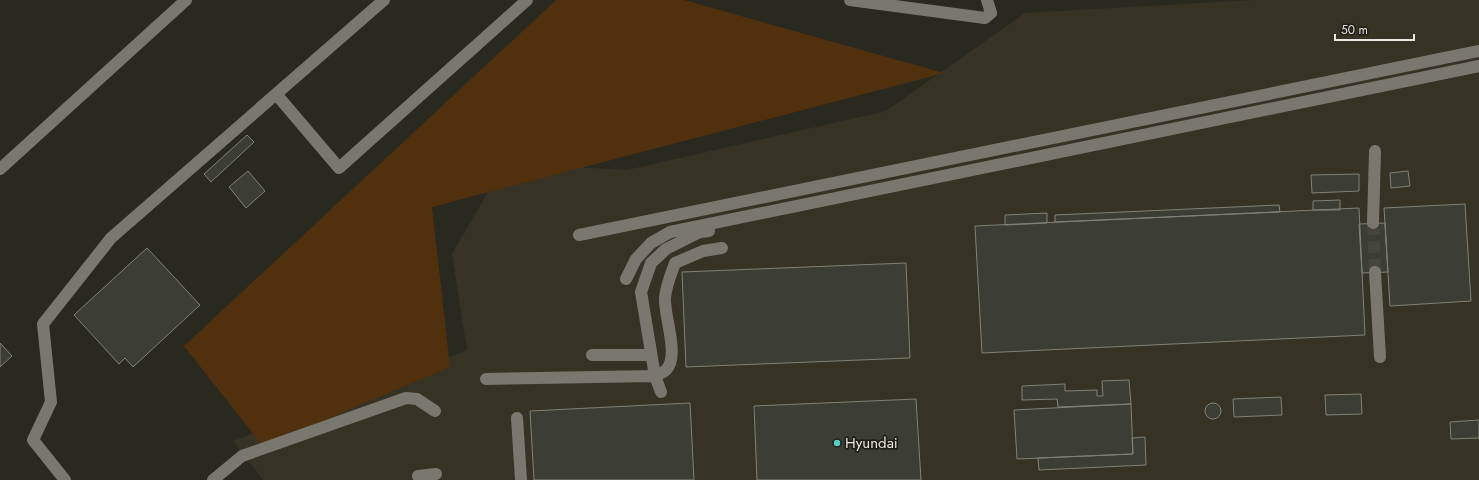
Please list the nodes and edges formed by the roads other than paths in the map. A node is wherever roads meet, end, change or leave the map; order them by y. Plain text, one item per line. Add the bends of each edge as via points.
1 (186, 0) edge
2 (384, 0) edge
3 (527, 0) edge
4 (850, 0) edge
5 (987, 0) edge
6 (1479, 50) edge
7 (1479, 66) edge
8 (1451, 72) junction
9 (1479, 76) edge
10 (276, 94) junction
11 (1374, 151) dead end
12 (0, 169) edge
13 (787, 208) junction
14 (1373, 223) tunnel mouth
15 (579, 235) dead end
16 (722, 248) dead end
17 (1375, 272) tunnel mouth
18 (626, 279) dead end
19 (592, 355) dead end
20 (651, 355) junction
21 (1380, 357) dead end
22 (655, 376) junction
23 (486, 379) dead end
24 (661, 392) dead end
25 (435, 411) dead end
26 (517, 418) dead end
27 (436, 474) dead end
28 (418, 476) dead end
29 (65, 480) edge
30 (213, 480) edge
31 (521, 480) edge

1 - 12 lane
2 - 10 lane
3 - 10 lane via 339,168
4 - 5 lane via 985,18 991,13
6 - 15 lane
7 - 8 lane
8 - 9 lane
8 - 13 lane
10 - 29 lane via 111,238 43,324 51,402 33,440
11 - 14 lane
13 - 18 lane via 670,232 651,243 636,259
13 - 20 lane via 749,223 700,232 666,248 651,263 641,292
16 - 22 lane via 703,251 675,263 665,299 671,361 665,371
17 - 21 lane
19 - 20 lane
20 - 22 lane
22 - 23 lane
22 - 24 lane
25 - 30 lane via 417,399 406,398 242,456
26 - 31 lane
27 - 28 lane

